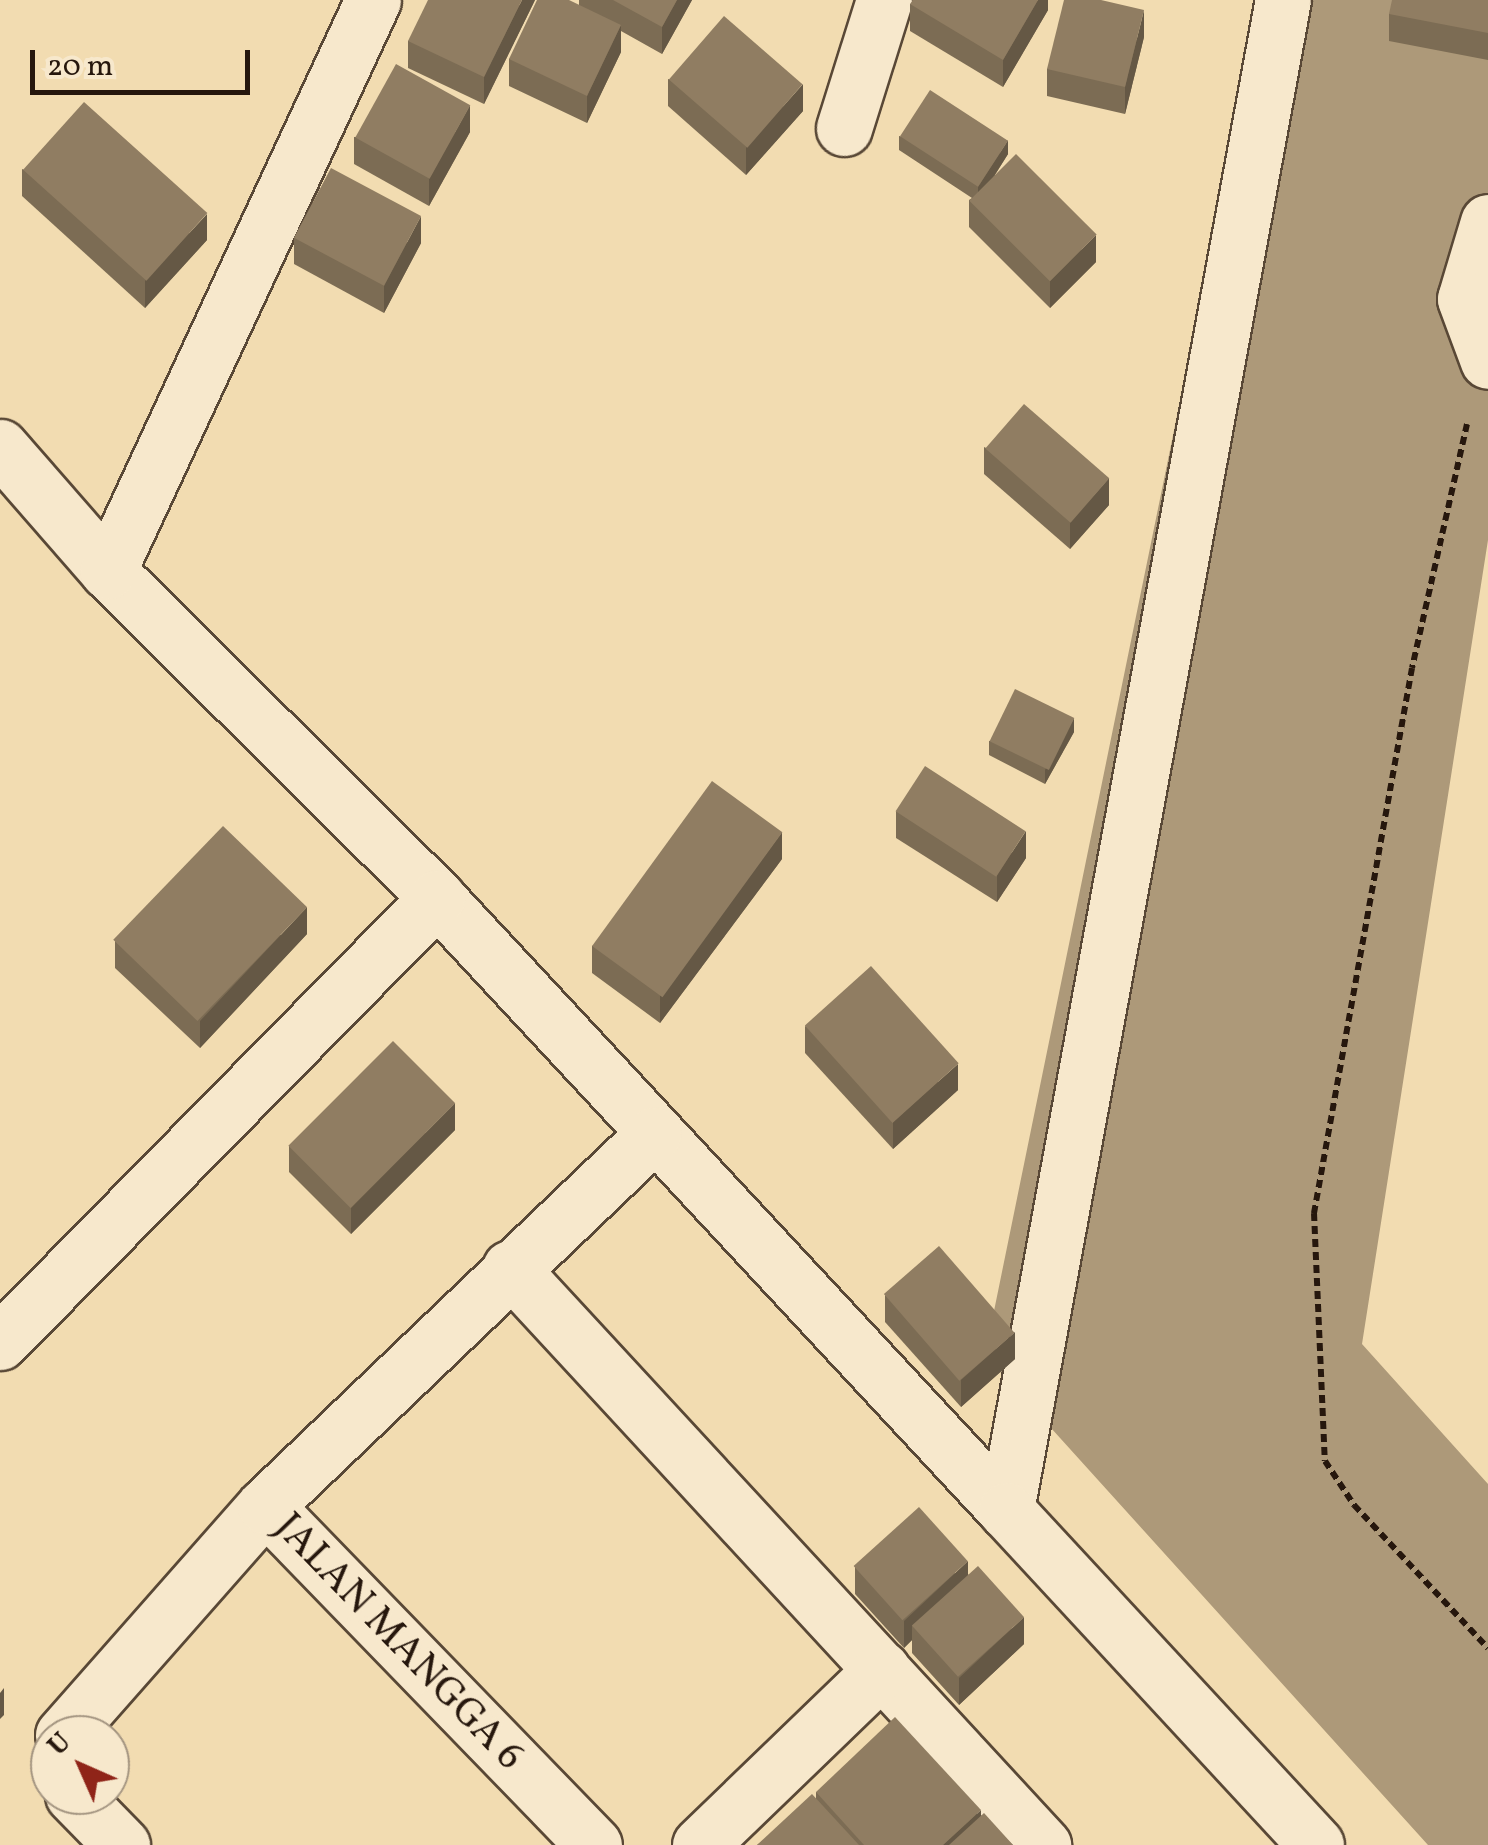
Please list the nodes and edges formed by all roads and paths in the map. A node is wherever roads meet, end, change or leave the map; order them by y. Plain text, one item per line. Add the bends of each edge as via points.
1 (374, 0) edge
2 (884, 0) edge
3 (1283, 0) edge
4 (844, 128) dead end
5 (1488, 222) edge
6 (1486, 360) edge
7 (0, 447) edge
8 (108, 571) junction
9 (437, 898) junction
10 (653, 1135) junction
11 (510, 1268) junction
12 (0, 1342) edge
13 (266, 1506) junction
14 (1006, 1510) junction
15 (1488, 1648) edge
16 (882, 1669) junction
17 (81, 1715) edge
18 (93, 1815) edge
19 (122, 1845) edge
20 (594, 1845) edge
21 (700, 1845) edge
22 (1043, 1845) edge
23 (1316, 1845) edge

1 - 8 street
2 - 4 street
3 - 14 street
5 - 6 street via 1465,299
6 - 15 path via 1412,668 1314,1214 1325,1461 1354,1506
7 - 8 street
8 - 9 street
9 - 10 street
9 - 12 street
10 - 11 street, JALAN MANGGA 6
10 - 14 street
11 - 13 street, JALAN MANGGA 6
11 - 16 street
13 - 17 street
13 - 20 street, JALAN MANGGA 6
14 - 23 street
16 - 21 street
16 - 22 street
18 - 19 street

